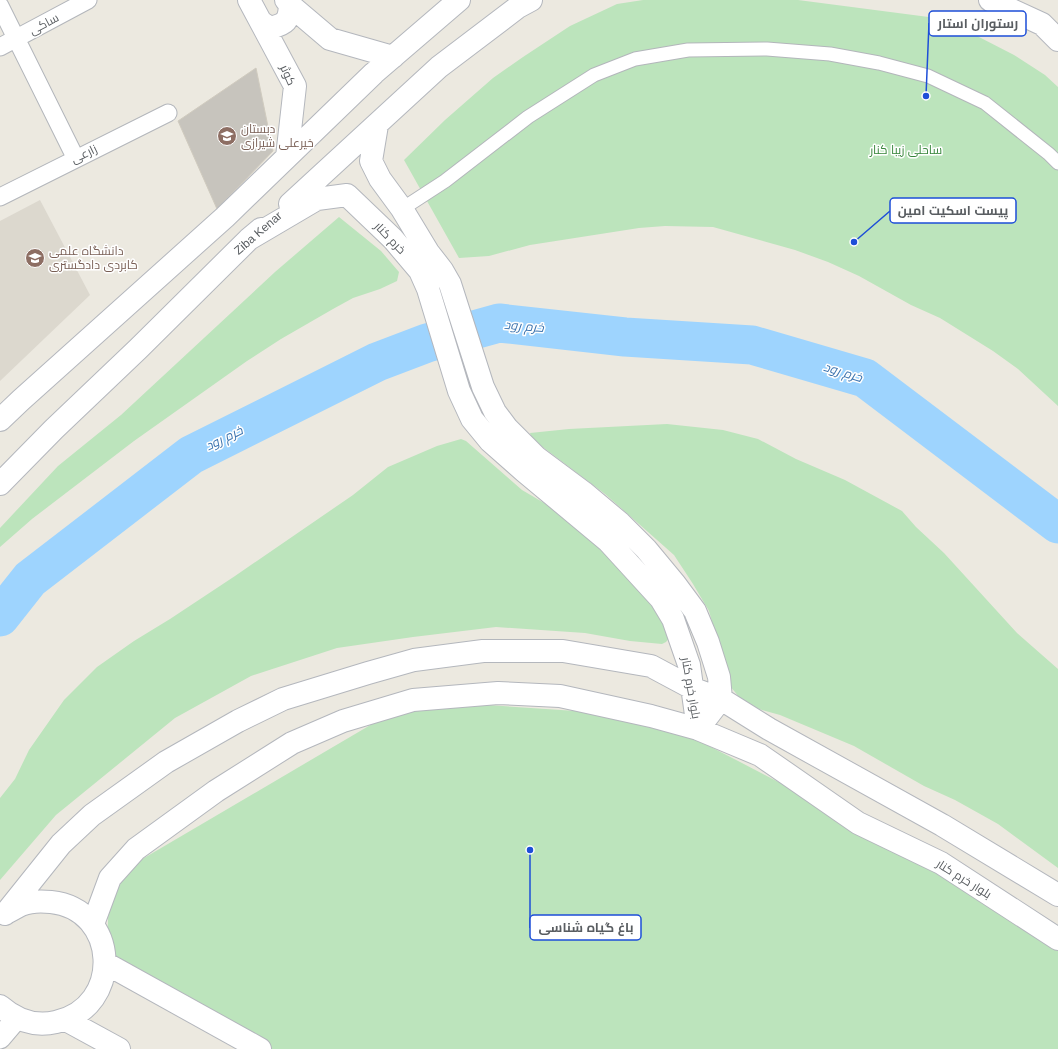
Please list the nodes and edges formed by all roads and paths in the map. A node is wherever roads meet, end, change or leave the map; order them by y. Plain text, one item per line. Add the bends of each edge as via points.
1 (88, 0) edge
2 (249, 0) edge
3 (459, 0) edge
4 (531, 0) edge
5 (990, 0) edge
6 (288, 3) edge
7 (0, 6) edge
8 (260, 22) junction
9 (16, 39) junction
10 (1058, 40) edge
11 (0, 47) edge
12 (393, 57) junction
13 (168, 113) dead end
14 (377, 125) junction
15 (287, 157) junction
16 (76, 159) junction
17 (1058, 163) edge
18 (0, 197) edge
19 (402, 209) junction
20 (249, 239) junction
21 (459, 391) joint
22 (0, 420) edge
23 (0, 484) edge
24 (694, 689) junction
25 (721, 699) junction
26 (698, 729) junction
27 (1058, 895) edge
28 (3, 916) edge
29 (93, 924) junction
30 (1058, 939) edge
31 (106, 963) junction
32 (9, 1012) edge
33 (66, 1020) junction
34 (0, 1038) edge
35 (118, 1049) edge
36 (260, 1049) edge

1 - 9 street, ساکی
2 - 8 main road, کوثر
3 - 12 main road
4 - 14 main road, Ziba Kenar via 439,67
5 - 10 main road via 1042,24
6 - 8 main road via 289,17 282,25 270,28
6 - 12 main road via 330,39
7 - 9 street
8 - 15 main road, کوثر via 295,86
9 - 11 street, ساکی
9 - 16 street
12 - 15 main road
13 - 16 street, زارعی
14 - 19 main road via 371,161 380,179
14 - 20 main road, Ziba Kenar
15 - 22 main road via 225,217
16 - 18 street, زارعی
17 - 19 street via 985,104 928,76 830,54 767,48 688,50 635,59 594,75 528,117 445,181
19 - 25 main road via 450,284 483,387 495,412 536,457 620,523 675,584 695,611 708,642 719,677
20 - 21 main road, خرم کنار via 317,199 347,195 393,239 420,271 428,289
20 - 23 main road, Ziba Kenar
21 - 24 main road, بلوار خرم کنار via 472,419 490,441 608,541 661,599 673,618 689,665
24 - 25 main road
24 - 26 main road, بلوار خرم کنار
24 - 28 main road via 651,666 609,658 563,651 483,651 414,660 283,699 238,720 166,762 92,815 61,844
25 - 26 main road
25 - 27 main road via 769,729 942,825
26 - 29 main road via 560,696 498,693 413,700 343,721 292,743 216,791 136,849 110,878
26 - 30 main road, بلوار خرم کنار via 760,755 858,823 941,863
28 - 29 main road via 22,904 42,900 61,902 79,911
29 - 31 main road via 102,943
31 - 33 main road via 102,982 94,998 82,1011
31 - 36 main road
32 - 33 main road via 27,1022 47,1024
32 - 34 street
33 - 35 main road

